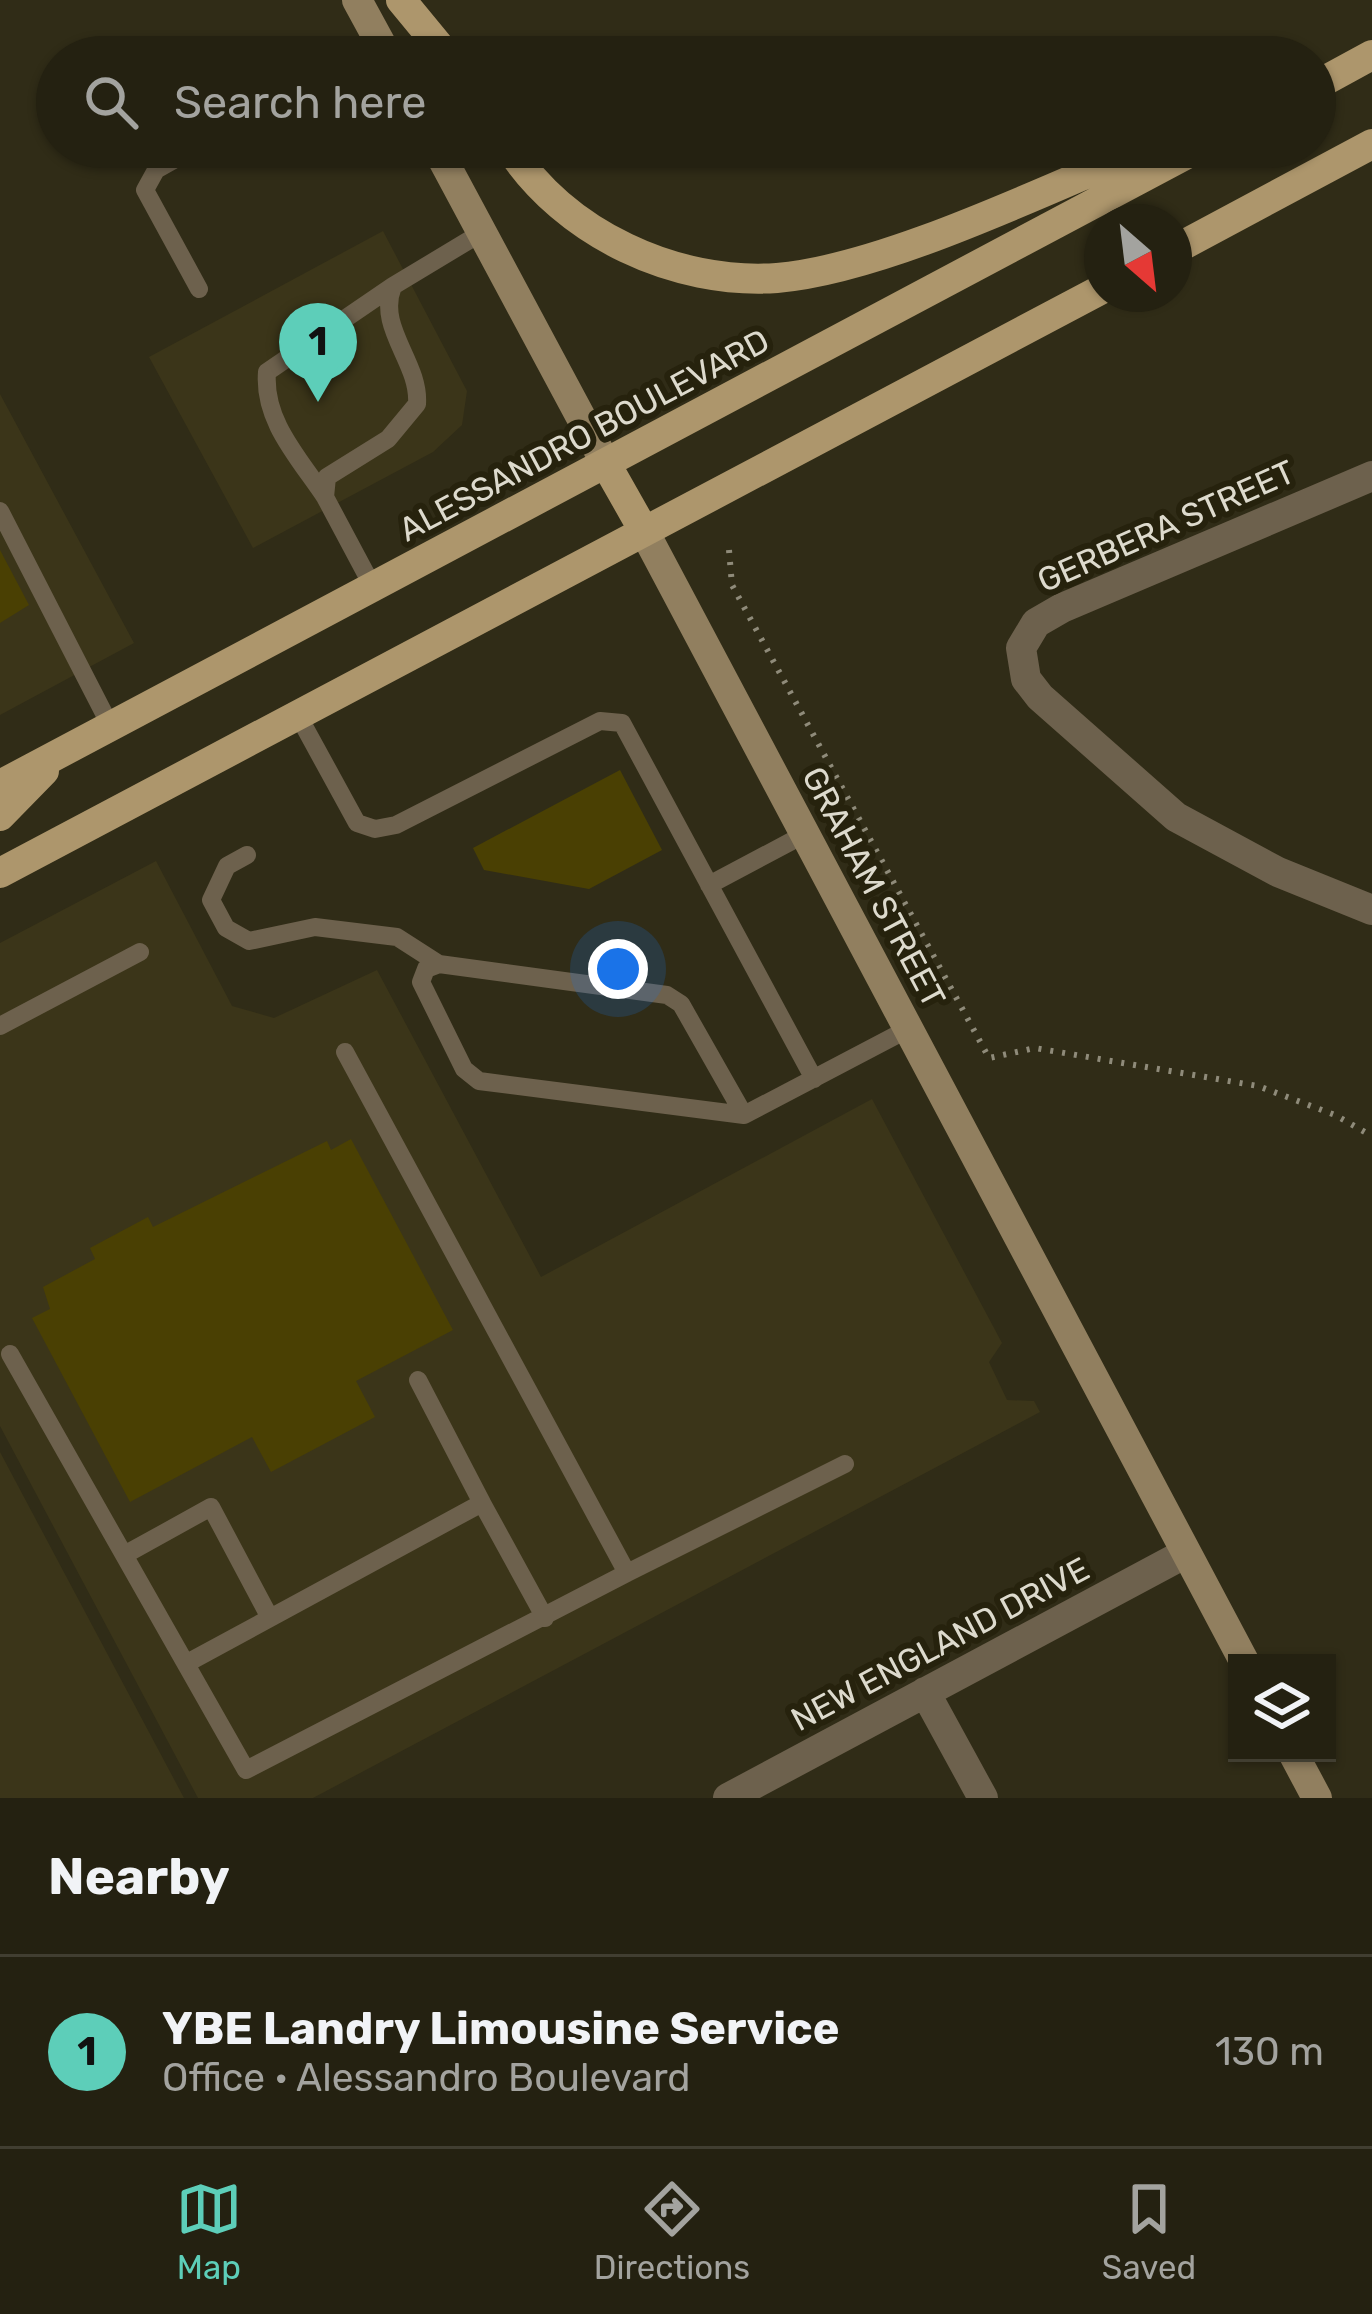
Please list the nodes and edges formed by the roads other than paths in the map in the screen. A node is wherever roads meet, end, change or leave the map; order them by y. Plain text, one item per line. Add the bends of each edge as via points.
1 (358, 0) edge
2 (401, 0) edge
3 (370, 36) edge
4 (431, 36) edge
5 (1372, 45) edge
6 (1372, 56) edge
7 (1336, 62) edge
8 (1336, 75) edge
9 (1372, 144) edge
10 (1336, 163) edge
11 (160, 168) edge
12 (447, 168) edge
13 (528, 168) edge
14 (1097, 168) edge
15 (1161, 168) edge
16 (1327, 168) edge
17 (482, 233) junction
18 (1192, 240) edge
19 (393, 286) junction
20 (199, 289) dead end
21 (1084, 299) edge
22 (605, 464) junction
23 (1372, 476) edge
24 (325, 496) junction
25 (0, 511) edge
26 (644, 531) junction
27 (373, 587) junction
28 (299, 717) junction
29 (111, 727) junction
30 (64, 750) junction
31 (0, 785) edge
32 (0, 816) edge
33 (805, 834) junction
34 (248, 855) dead end
35 (0, 873) edge
36 (710, 885) junction
37 (1372, 910) edge
38 (140, 952) dead end
39 (439, 964) junction
40 (0, 1027) edge
41 (908, 1029) junction
42 (345, 1052) dead end
43 (814, 1079) junction
44 (744, 1115) junction
45 (10, 1354) dead end
46 (418, 1380) dead end
47 (845, 1464) dead end
48 (482, 1503) junction
49 (1186, 1553) junction
50 (126, 1554) junction
51 (627, 1574) junction
52 (270, 1618) junction
53 (544, 1618) junction
54 (1240, 1654) edge
55 (189, 1662) junction
56 (926, 1693) junction
57 (1298, 1762) edge
58 (728, 1798) edge
59 (983, 1798) edge
60 (1317, 1798) edge

1 - 3 street
2 - 4 main road
5 - 7 main road
6 - 8 main road
9 - 10 main road
11 - 20 lane via 145,190
12 - 17 street, GRAHAM STREET
13 - 14 main road via 566,210 621,248 704,274 778,278 857,260
15 - 22 main road, ALESSANDRO BOULEVARD
16 - 18 main road
17 - 19 lane
17 - 22 street, GRAHAM STREET
19 - 24 lane via 390,324 412,369 417,404 388,439 327,477
19 - 24 lane via 267,372 276,425
21 - 26 main road
22 - 26 main road, GRAHAM STREET
22 - 27 main road, ALESSANDRO BOULEVARD
23 - 37 street, GERBERA STREET via 1062,608 1036,623 1021,648 1026,679 1040,697 1176,818
24 - 27 lane
25 - 29 lane
26 - 28 main road
26 - 33 street, GRAHAM STREET
27 - 29 main road, ALESSANDRO BOULEVARD
28 - 35 main road
28 - 36 lane via 357,823 375,829 610,718 643,756
29 - 30 main road, ALESSANDRO BOULEVARD
30 - 31 main road, ALESSANDRO BOULEVARD
30 - 32 main road
33 - 36 lane
33 - 41 street, GRAHAM STREET
34 - 39 lane via 227,866 211,900 226,928 249,941 315,928 397,937
36 - 43 lane
38 - 40 lane
39 - 44 lane via 667,995 681,1004
39 - 44 lane via 421,982 464,1069 479,1081
41 - 43 lane
41 - 49 street, GRAHAM STREET
42 - 51 lane
43 - 44 lane
45 - 50 lane
46 - 48 lane
47 - 51 lane
48 - 52 lane
48 - 53 lane
49 - 54 street, GRAHAM STREET
49 - 56 street, NEW ENGLAND DRIVE
50 - 52 lane via 211,1507
50 - 55 lane
51 - 53 lane
52 - 55 lane
53 - 55 lane via 246,1770
56 - 58 street, NEW ENGLAND DRIVE
56 - 59 street
57 - 60 street

